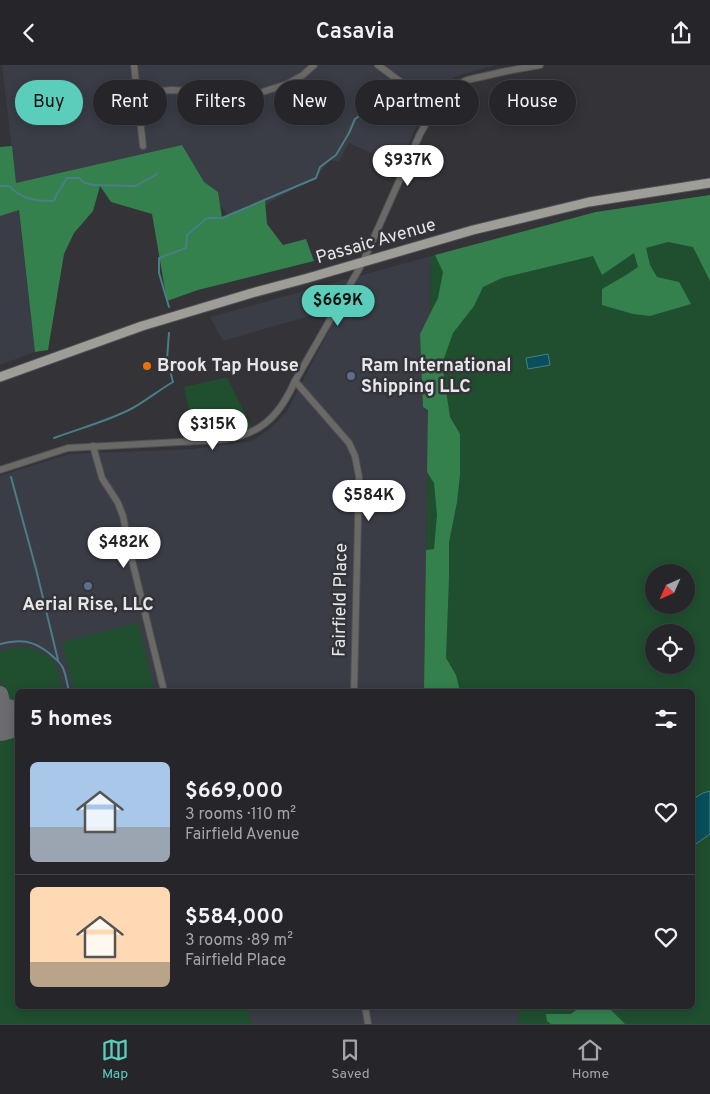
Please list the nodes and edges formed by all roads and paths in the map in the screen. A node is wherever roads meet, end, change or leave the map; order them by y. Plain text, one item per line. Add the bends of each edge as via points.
1 (134, 65) edge
2 (314, 65) edge
3 (378, 65) edge
4 (540, 65) edge
5 (136, 80) edge
6 (398, 80) edge
7 (469, 80) edge
8 (167, 90) edge
9 (141, 125) edge
10 (425, 125) edge
11 (143, 146) dead end
12 (710, 183) edge
13 (363, 262) junction
14 (0, 377) edge
15 (295, 381) junction
16 (93, 446) junction
17 (0, 470) edge
18 (164, 689) edge
19 (354, 689) edge
20 (366, 1009) edge
21 (368, 1024) edge

1 - 5 street
2 - 8 street via 287,84 253,95
3 - 6 street
4 - 7 street
9 - 11 street
10 - 13 street
12 - 13 main road, Passaic Avenue via 589,201
13 - 14 main road, Passaic Avenue via 142,326
13 - 15 street
15 - 16 street via 276,413 250,433 217,440
15 - 19 street, Fairfield Place via 349,443 359,477
16 - 17 street via 68,448
16 - 18 street via 102,478 123,516
20 - 21 street

